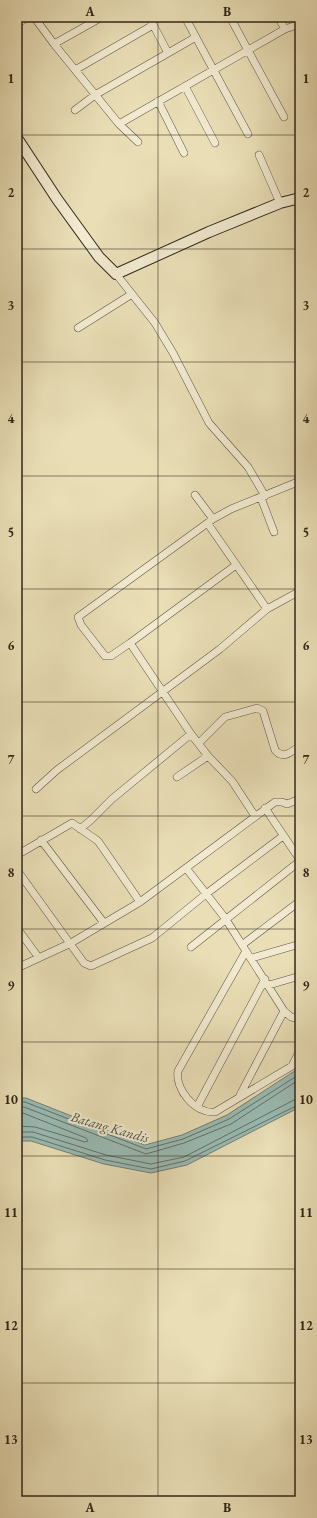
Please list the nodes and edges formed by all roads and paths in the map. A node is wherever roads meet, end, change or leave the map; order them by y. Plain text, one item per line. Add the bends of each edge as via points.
1 (28, 17) edge
2 (34, 17) edge
3 (102, 17) edge
4 (149, 17) edge
5 (185, 17) edge
6 (230, 17) edge
7 (278, 17) edge
8 (17, 24) edge
9 (153, 24) junction
10 (300, 24) edge
11 (285, 30) junction
12 (196, 37) junction
13 (54, 44) junction
14 (248, 51) junction
15 (168, 53) junction
16 (75, 70) junction
17 (214, 71) junction
18 (185, 86) junction
19 (95, 95) junction
20 (158, 101) junction
21 (74, 110) dead end
22 (284, 117) dead end
23 (119, 124) junction
24 (248, 134) dead end
25 (17, 138) edge
26 (138, 142) dead end
27 (216, 142) dead end
28 (184, 153) dead end
29 (259, 156) dead end
30 (300, 198) edge
31 (280, 204) junction
32 (116, 274) junction
33 (132, 294) junction
34 (78, 328) dead end
35 (300, 481) edge
36 (195, 495) dead end
37 (263, 497) junction
38 (211, 522) junction
39 (274, 532) dead end
40 (236, 565) junction
41 (300, 590) edge
42 (267, 610) junction
43 (130, 643) junction
44 (164, 691) junction
45 (191, 734) junction
46 (199, 743) junction
47 (300, 746) edge
48 (208, 756) junction
49 (177, 777) dead end
50 (36, 789) dead end
51 (300, 798) edge
52 (265, 808) junction
53 (255, 816) junction
54 (80, 829) junction
55 (283, 836) junction
56 (41, 840) junction
57 (17, 855) edge
58 (300, 860) edge
59 (186, 868) junction
60 (17, 870) edge
61 (206, 894) junction
62 (300, 901) edge
63 (140, 902) junction
64 (225, 918) junction
65 (104, 923) junction
66 (17, 928) edge
67 (71, 943) junction
68 (300, 944) edge
69 (191, 947) dead end
70 (244, 948) junction
71 (39, 958) junction
72 (252, 958) junction
73 (17, 968) edge
74 (300, 976) edge
75 (267, 982) junction
76 (284, 1011) junction
77 (300, 1019) edge
78 (300, 1050) edge
79 (300, 1062) edge
80 (292, 1066) junction
81 (240, 1095) junction
82 (197, 1106) junction

1 - 8 street
2 - 13 street
3 - 13 street
4 - 9 street
5 - 12 street
6 - 14 street
7 - 11 street
9 - 15 street
9 - 16 street
10 - 11 street
11 - 14 street
12 - 15 street
12 - 17 street
13 - 16 street
14 - 17 street
14 - 22 street
15 - 19 street
16 - 19 street
17 - 18 street
17 - 24 street
18 - 20 street
18 - 27 street
19 - 21 street
19 - 23 street
20 - 23 street
20 - 28 street
23 - 26 street
25 - 32 street via 60,204 102,260
29 - 31 street
30 - 31 street
31 - 32 street via 209,232
32 - 33 street
33 - 34 street
33 - 37 street via 155,323 173,353 209,424 248,468
35 - 37 street
36 - 38 street
37 - 38 street via 231,509
37 - 39 street
38 - 40 street
38 - 43 street via 78,617 81,625 105,656 111,656
40 - 42 street
40 - 43 street
41 - 42 street
42 - 44 street
43 - 44 street
44 - 45 street
44 - 50 street via 97,739
45 - 46 street
45 - 54 street
46 - 47 street via 225,717 257,708 263,711 278,754 284,755
46 - 48 street
48 - 49 street
48 - 53 street via 232,781
51 - 52 street via 287,804 275,802
52 - 53 street
52 - 55 street
53 - 59 street
54 - 56 street via 72,823
54 - 63 street via 98,841
55 - 58 street
55 - 61 street
56 - 57 street
56 - 65 street
58 - 64 street
59 - 61 street
59 - 63 street
60 - 67 street
61 - 64 street
61 - 67 street via 152,938 90,966 84,964
62 - 70 street
63 - 65 street
64 - 69 street
64 - 70 street
65 - 67 street
66 - 71 street
67 - 71 street
68 - 72 street
70 - 72 street
70 - 82 street via 178,1071 177,1077 183,1093
71 - 73 street
72 - 75 street
74 - 75 street
75 - 76 street
75 - 82 street
76 - 77 street via 291,1017
76 - 81 street
78 - 80 street
79 - 80 street
80 - 81 street
81 - 82 street via 215,1112 206,1112

